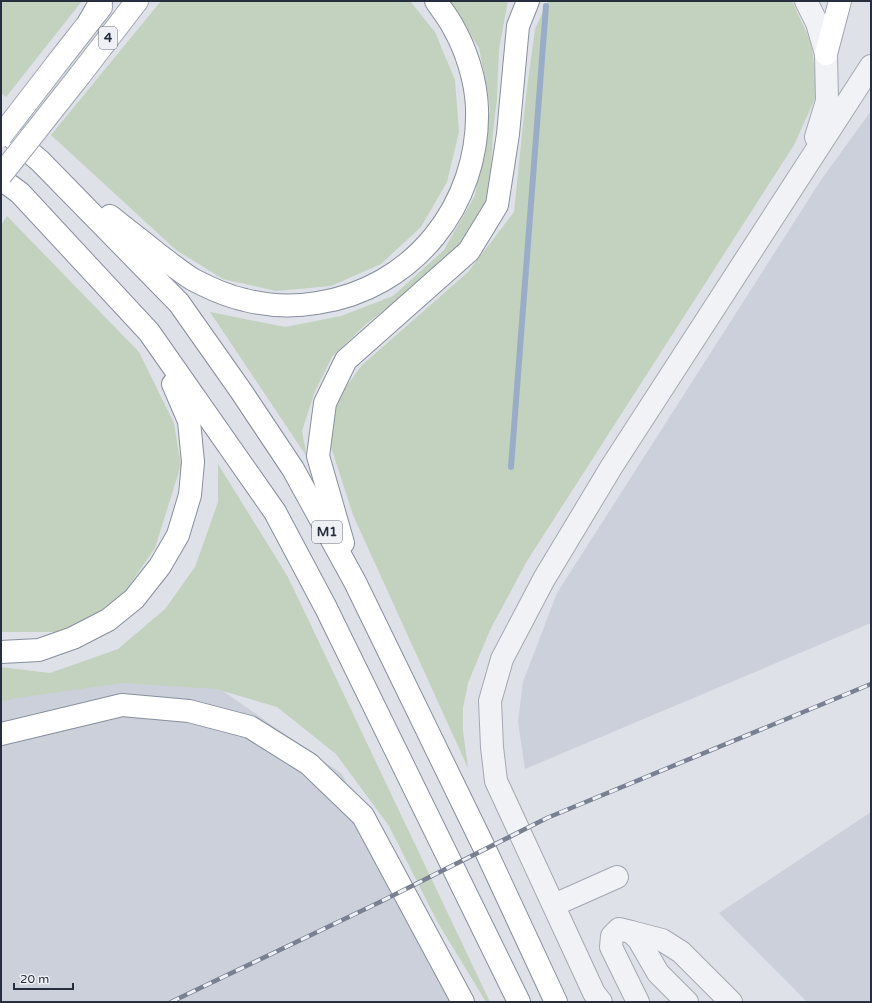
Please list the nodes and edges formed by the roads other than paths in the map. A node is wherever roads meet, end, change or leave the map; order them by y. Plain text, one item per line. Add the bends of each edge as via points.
1 (101, 1) edge
2 (105, 1) edge
3 (137, 1) edge
4 (436, 1) edge
5 (528, 1) edge
6 (806, 1) edge
7 (840, 1) edge
8 (89, 22) junction
9 (826, 54) junction
10 (871, 66) edge
11 (1, 128) edge
12 (1, 136) edge
13 (40, 161) junction
14 (808, 163) junction
15 (1, 175) edge
16 (1, 179) edge
17 (149, 332) junction
18 (355, 582) junction
19 (1, 652) edge
20 (1, 734) edge
21 (617, 877) dead end
22 (554, 905) junction
23 (631, 932) junction
24 (463, 1002) edge
25 (519, 1002) edge
26 (556, 1002) edge
27 (601, 1002) edge
28 (638, 1002) edge
29 (687, 1002) edge
30 (731, 1002) edge

1 - 8 main road
2 - 8 main road, 4
3 - 15 main road, 4, bridge
4 - 13 main road via 452,25 473,79 477,108 471,165 462,193 431,242 410,262 386,279 360,292 332,301 303,305 274,305 217,292 167,261
5 - 18 main road via 518,26 508,134 497,205 468,251 346,360 325,403 318,456
6 - 9 street via 817,23
7 - 9 main road
8 - 12 main road, 4, bridge
9 - 14 street via 827,101
10 - 14 street
11 - 13 main road, M1
13 - 18 main road, M1 via 179,303 293,469
14 - 22 street via 612,466 544,579 502,659 490,701 496,781
16 - 17 main road, M1 via 20,194
17 - 19 main road via 190,421 193,462 190,495 178,536 160,566 134,599 108,620 73,638 39,650
17 - 25 main road, M1 via 275,512 326,608
18 - 26 main road, M1
20 - 24 main road via 122,705 189,711 250,727 309,764 363,816
21 - 22 street
22 - 27 street via 594,993
23 - 28 street via 619,929 612,936 611,947
23 - 29 street via 639,940 658,973
23 - 30 street via 662,940 681,952

